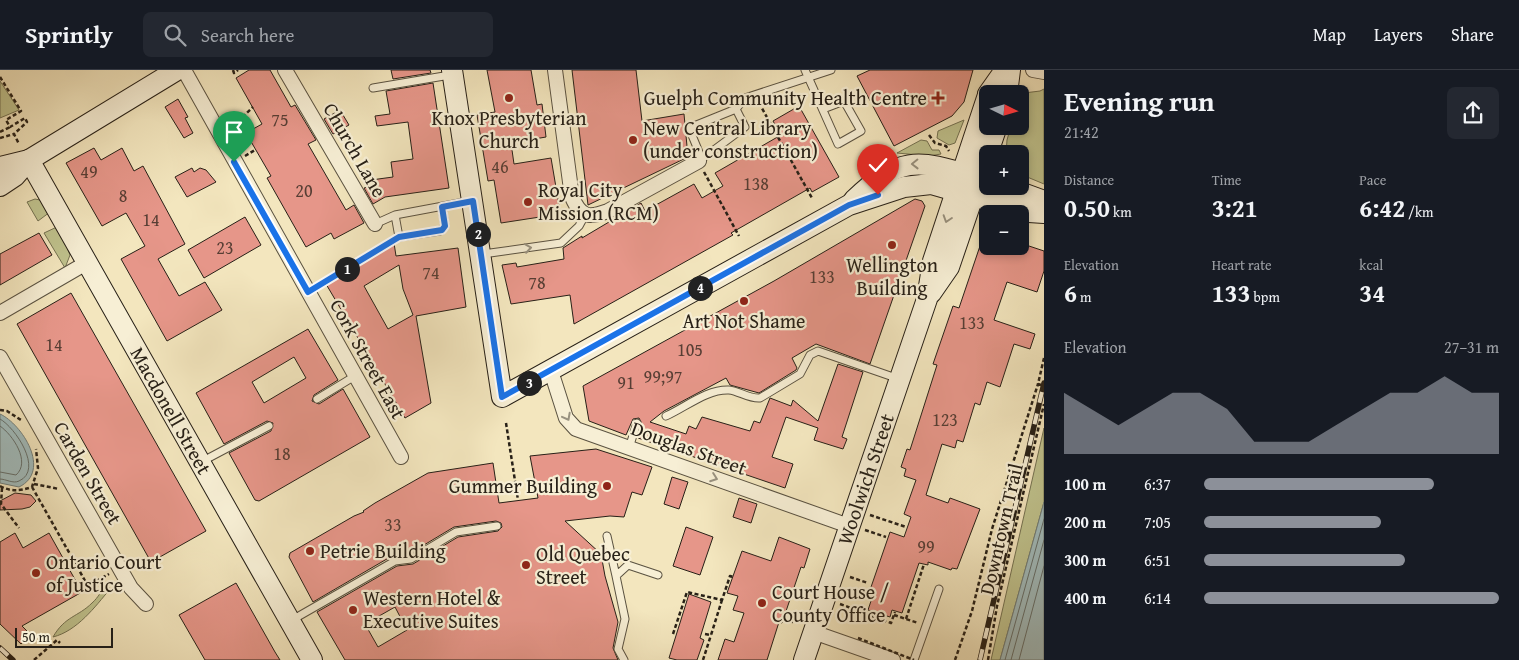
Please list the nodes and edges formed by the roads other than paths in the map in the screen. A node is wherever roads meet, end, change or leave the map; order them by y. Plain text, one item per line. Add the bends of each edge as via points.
1 (177, 70) edge
2 (184, 70) edge
3 (284, 70) edge
4 (555, 70) edge
5 (831, 70) edge
6 (1005, 70) edge
7 (1010, 70) edge
8 (1033, 70) edge
9 (453, 72) edge
10 (1044, 72) edge
11 (806, 74) edge
12 (994, 85) edge
13 (1008, 85) edge
14 (373, 88) dead end
15 (736, 109) junction
16 (823, 109) junction
17 (981, 135) edge
18 (993, 135) edge
19 (24, 152) junction
20 (700, 159) junction
21 (0, 167) edge
22 (972, 184) edge
23 (0, 186) edge
24 (1028, 195) edge
25 (473, 201) junction
26 (1044, 201) edge
27 (442, 207) junction
28 (1044, 213) edge
29 (395, 215) junction
30 (586, 215) junction
31 (375, 224) joint
32 (480, 255) junction
33 (88, 262) junction
34 (0, 313) edge
35 (0, 357) edge
36 (550, 371) junction
37 (355, 376) junction
38 (900, 379) junction
39 (317, 399) dead end
40 (666, 416) dead end
41 (637, 423) dead end
42 (269, 426) dead end
43 (629, 448) junction
44 (401, 457) dead end
45 (199, 463) junction
46 (497, 526) dead end
47 (857, 528) junction
48 (607, 536) dead end
49 (616, 576) junction
50 (658, 576) dead end
51 (939, 589) dead end
52 (146, 604) dead end
53 (290, 621) junction
54 (813, 632) junction
55 (312, 660) edge
56 (624, 660) edge
57 (804, 660) edge
58 (893, 660) edge
59 (914, 660) edge

1 - 19 main road
2 - 37 street, Cork Street East
3 - 31 street, Church Lane
4 - 30 street via 572,197
5 - 11 lane
6 - 12 main road, Woolwich Street
7 - 13 main road
8 - 10 street
9 - 14 lane
9 - 25 main road
11 - 15 lane via 745,98
11 - 16 lane
15 - 20 lane via 745,127
15 - 20 lane via 689,128
16 - 16 lane via 844,101 861,131 838,144
17 - 22 main road, Woolwich Street
18 - 22 main road, Woolwich Street
19 - 21 main road
19 - 23 main road via 15,176
19 - 33 main road, Macdonell Street
20 - 30 street via 608,211 593,217
22 - 28 main road via 1029,212
22 - 36 main road via 935,165 906,165 879,178 849,205
22 - 38 main road, Woolwich Street via 949,267 927,299
24 - 26 main road
25 - 27 lane
25 - 32 main road
27 - 29 lane
27 - 29 lane via 445,226 442,230 399,237
29 - 31 lane
32 -> 30 lane via 561,243
32 - 36 main road via 502,397
33 - 34 street
33 - 45 main road, Macdonell Street
35 - 52 street, Carden Street via 131,588
36 -> 43 street, Douglas Street via 566,418 573,426
37 - 39 lane
37 - 44 street, Cork Street East
38 - 40 lane via 818,351 810,355 800,374 760,398 732,390 715,392
38 - 47 main road, Woolwich Street
41 - 43 lane
42 - 45 lane
43 -> 47 street, Douglas Street
45 - 53 main road, Macdonell Street
46 - 53 lane via 456,532 411,559 395,561
47 - 54 main road, Woolwich Street
48 - 49 lane
49 - 50 lane via 628,565
49 - 56 lane via 626,619 618,650
51 - 59 lane
53 - 55 main road, Macdonell Street
54 - 57 main road, Woolwich Street
54 - 58 street

